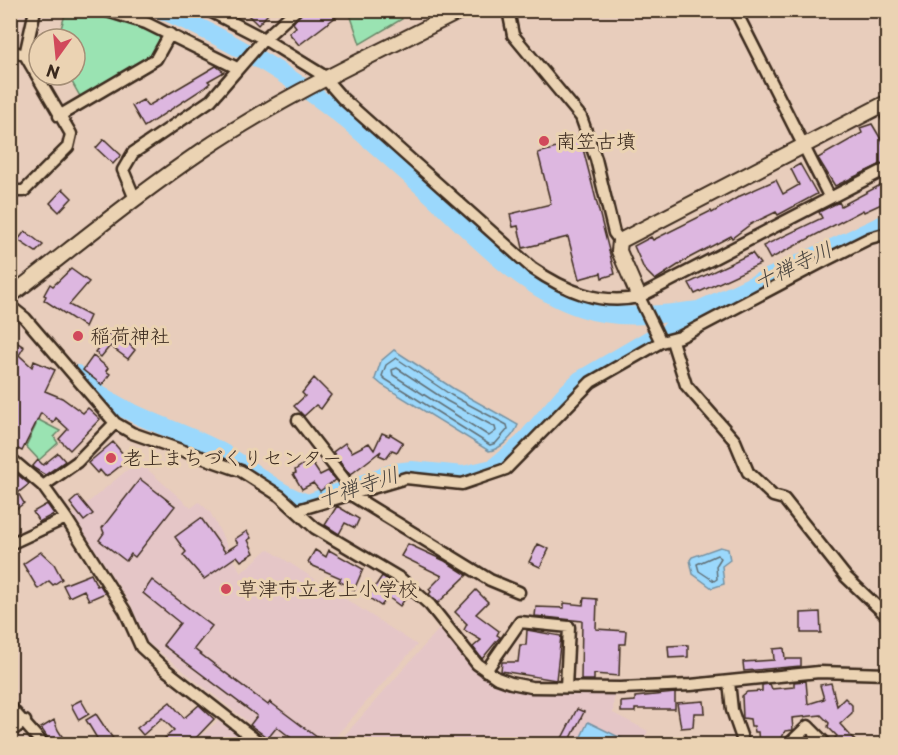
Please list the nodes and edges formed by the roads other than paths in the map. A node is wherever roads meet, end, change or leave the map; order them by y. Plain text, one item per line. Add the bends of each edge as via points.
1 (36, 10) edge
2 (104, 10) edge
3 (208, 10) edge
4 (296, 10) edge
5 (462, 10) edge
6 (508, 10) edge
7 (735, 10) edge
8 (170, 34) junction
9 (260, 43) junction
10 (10, 51) edge
11 (25, 55) junction
12 (240, 65) junction
13 (327, 80) junction
14 (885, 109) edge
15 (59, 116) junction
16 (805, 146) junction
17 (888, 168) edge
18 (10, 190) edge
19 (830, 198) junction
20 (135, 199) junction
21 (888, 233) edge
22 (620, 241) junction
23 (10, 296) edge
24 (642, 303) junction
25 (10, 306) edge
26 (666, 341) junction
27 (298, 420) dead end
28 (115, 423) junction
29 (10, 458) edge
30 (43, 486) junction
31 (351, 492) junction
32 (298, 510) junction
33 (66, 518) junction
34 (10, 544) edge
35 (519, 592) dead end
36 (888, 617) edge
37 (486, 671) junction
38 (888, 674) edge
39 (729, 682) junction
40 (566, 687) junction
41 (10, 707) edge
42 (25, 721) junction
43 (10, 732) edge
44 (43, 744) edge
45 (261, 744) edge
46 (744, 744) edge
47 (789, 744) edge
48 (826, 744) edge

1 - 11 street
2 - 8 street
3 - 9 street
4 - 9 street
5 - 13 street
6 - 22 street via 518,44 581,117 614,233
7 - 16 street
8 - 12 street
8 - 15 street via 156,59
9 - 12 street
9 - 13 street
10 - 11 street
11 - 15 street
12 - 20 street via 211,100 133,153 123,170
13 - 20 street via 207,147
13 - 24 street via 342,98 532,268 576,293
14 - 16 street
15 - 18 street via 71,134 68,147 24,191
16 - 19 street
16 - 22 street
17 - 19 street
19 - 24 street
20 - 23 street
21 - 26 street via 870,238
22 - 24 street via 619,251
24 - 26 street via 654,328
25 - 28 street via 25,318
26 - 31 street via 591,382 506,469 462,484 406,478
26 - 36 street via 686,385 735,441 748,472 772,496 784,499 846,577
27 - 31 street
28 - 30 street via 77,462
28 - 32 street via 132,433 241,471
29 - 30 street
30 - 33 street
31 - 32 street
31 - 35 street via 474,571
32 - 37 street via 315,528 401,579 430,605
33 - 34 street
33 - 45 street via 125,611 141,647
37 - 40 street via 511,683
37 - 40 street via 520,622 569,627
38 - 39 street via 819,672
39 - 40 street
39 - 46 street via 732,710
41 - 42 street
42 - 43 street
42 - 44 street
47 - 48 street via 808,726

